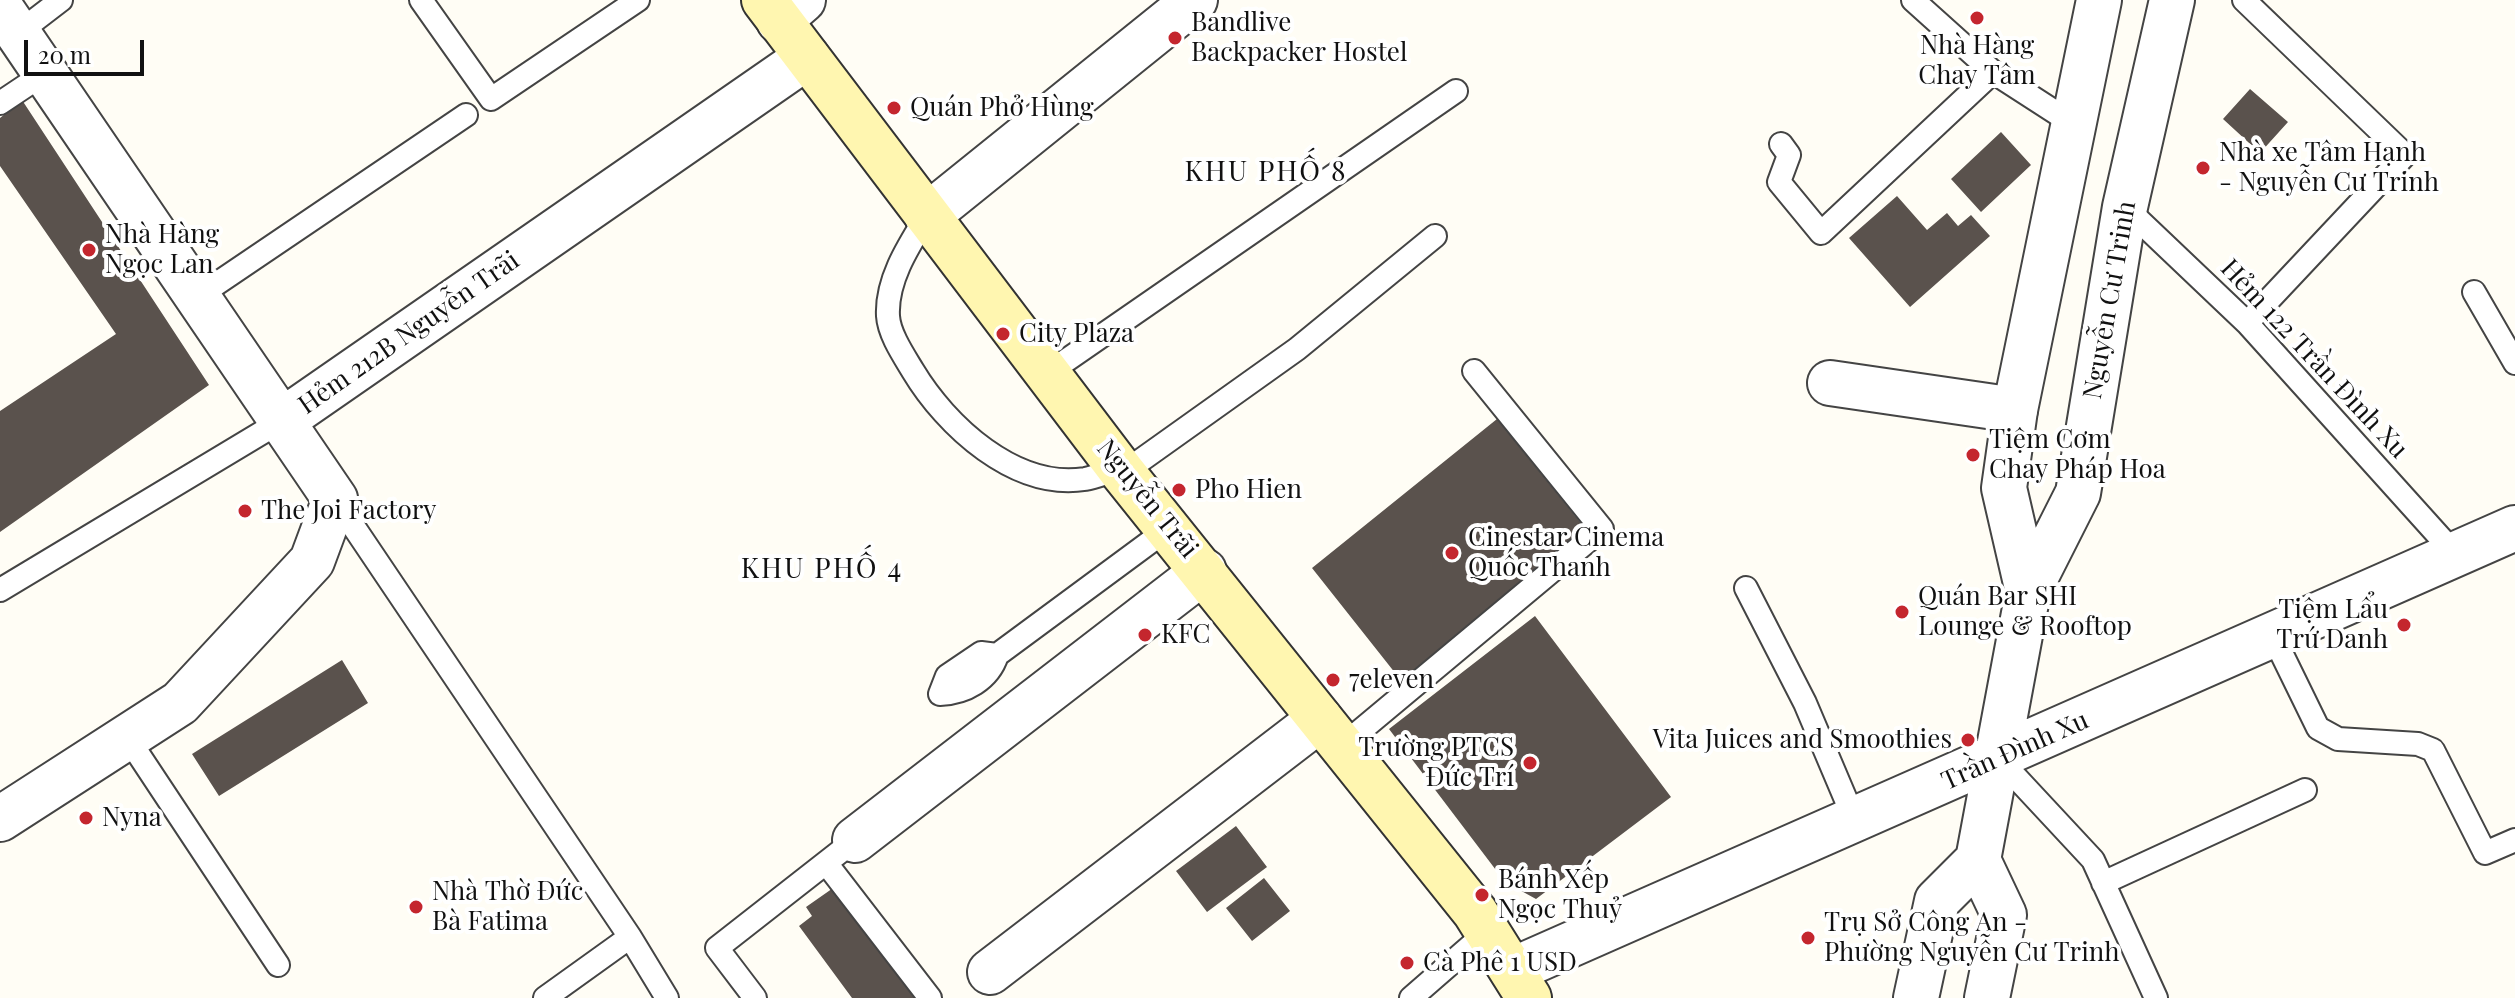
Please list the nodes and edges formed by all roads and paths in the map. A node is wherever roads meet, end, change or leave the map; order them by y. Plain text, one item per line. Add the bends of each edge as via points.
1 (61, 0) edge
2 (421, 0) edge
3 (638, 0) edge
4 (1195, 0) edge
5 (1913, 0) edge
6 (2099, 0) edge
7 (2172, 0) edge
8 (2244, 0) edge
9 (782, 7) edge
10 (9, 20) edge
11 (807, 57) junction
12 (1993, 72) junction
13 (45, 73) junction
14 (1456, 91) dead end
15 (0, 103) edge
16 (466, 115) dead end
17 (2072, 123) junction
18 (1781, 144) dead end
19 (2125, 207) junction
20 (927, 216) junction
21 (1435, 236) dead end
22 (2474, 292) dead end
23 (197, 297) junction
24 (2247, 323) junction
25 (2515, 363) edge
26 (1474, 371) dead end
27 (1048, 373) junction
28 (1830, 383) dead end
29 (2015, 410) junction
30 (283, 420) junction
31 (1122, 471) junction
32 (335, 499) junction
33 (1169, 528) junction
34 (2515, 528) edge
35 (2456, 555) junction
36 (1204, 571) junction
37 (1746, 588) dead end
38 (0, 590) edge
39 (2028, 592) junction
40 (2273, 636) junction
41 (997, 655) dead end
42 (1331, 733) junction
43 (127, 737) junction
44 (1998, 758) junction
45 (2305, 790) dead end
46 (0, 819) edge
47 (1855, 821) junction
48 (2515, 840) edge
49 (841, 852) junction
50 (1978, 860) junction
51 (2103, 883) junction
52 (1488, 931) junction
53 (630, 937) junction
54 (278, 965) dead end
55 (990, 972) dead end
56 (1521, 984) edge
57 (545, 998) edge
58 (667, 998) edge
59 (755, 998) edge
60 (930, 998) edge
61 (1411, 998) edge
62 (1916, 998) edge
63 (1987, 998) edge
64 (2156, 998) edge

1 - 10 lane
2 - 3 lane via 491,99
4 - 20 street
5 - 12 lane
6 - 17 street, Nguyễn Cư Trinh
7 - 19 street, Nguyễn Cư Trinh
8 - 24 lane via 2405,155
9 - 11 main road, Nguyễn Trãi
10 - 13 street
11 - 20 main road, Nguyễn Trãi
11 - 30 street, Hẻm 212B Nguyễn Trãi
12 - 17 lane
12 - 18 lane via 1821,233 1779,182 1789,155
13 - 15 lane
13 - 23 street
14 - 27 lane
16 - 23 lane
17 - 29 street, Nguyễn Cư Trinh
19 - 24 lane, Hẻm 122 Trần Ðình Xu
19 - 39 street, Nguyễn Cư Trinh via 2078,493
20 - 27 main road, Nguyễn Trãi
20 - 31 lane via 899,259 888,317 921,384 955,427 1017,468 1063,480
21 - 31 lane via 1297,349
22 - 25 lane
23 - 30 street
24 - 35 lane, Hẻm 122 Trần Ðình Xu
26 - 42 lane via 1602,529
27 - 31 main road, Nguyễn Trãi
28 - 29 street
29 - 39 street, Nguyễn Cư Trinh via 2004,488
30 - 32 street
30 - 38 lane, Hẻm 212B Nguyễn Trãi
31 - 33 main road, Nguyễn Trãi
32 - 43 street via 312,561 285,594 180,703
32 - 53 lane
33 - 36 main road, Nguyễn Trãi
33 - 41 lane
34 - 35 street, Trần Ðình Xu
35 - 40 street, Trần Ðình Xu
36 - 42 main road, Nguyễn Trãi
36 - 49 street
37 - 47 lane via 1805,703
39 - 44 street, Nguyễn Cư Trinh
40 - 44 street, Trần Ðình Xu
40 - 48 lane via 2318,728 2338,739 2418,744 2433,750 2485,853
42 - 52 main road, Nguyễn Trãi
42 - 55 street
43 - 46 street
43 - 54 lane
44 - 47 street, Trần Ðình Xu
44 - 50 street, Nguyễn Cư Trinh
44 - 51 lane via 2093,860
45 - 51 lane
47 - 56 street, Trần Ðình Xu
49 - 59 lane via 717,948
49 - 60 lane
50 - 62 street via 1937,901
50 - 63 street via 2004,915
51 - 64 lane
52 - 56 main road, Nguyễn Trãi
52 - 61 lane
53 - 57 lane
53 - 58 lane

